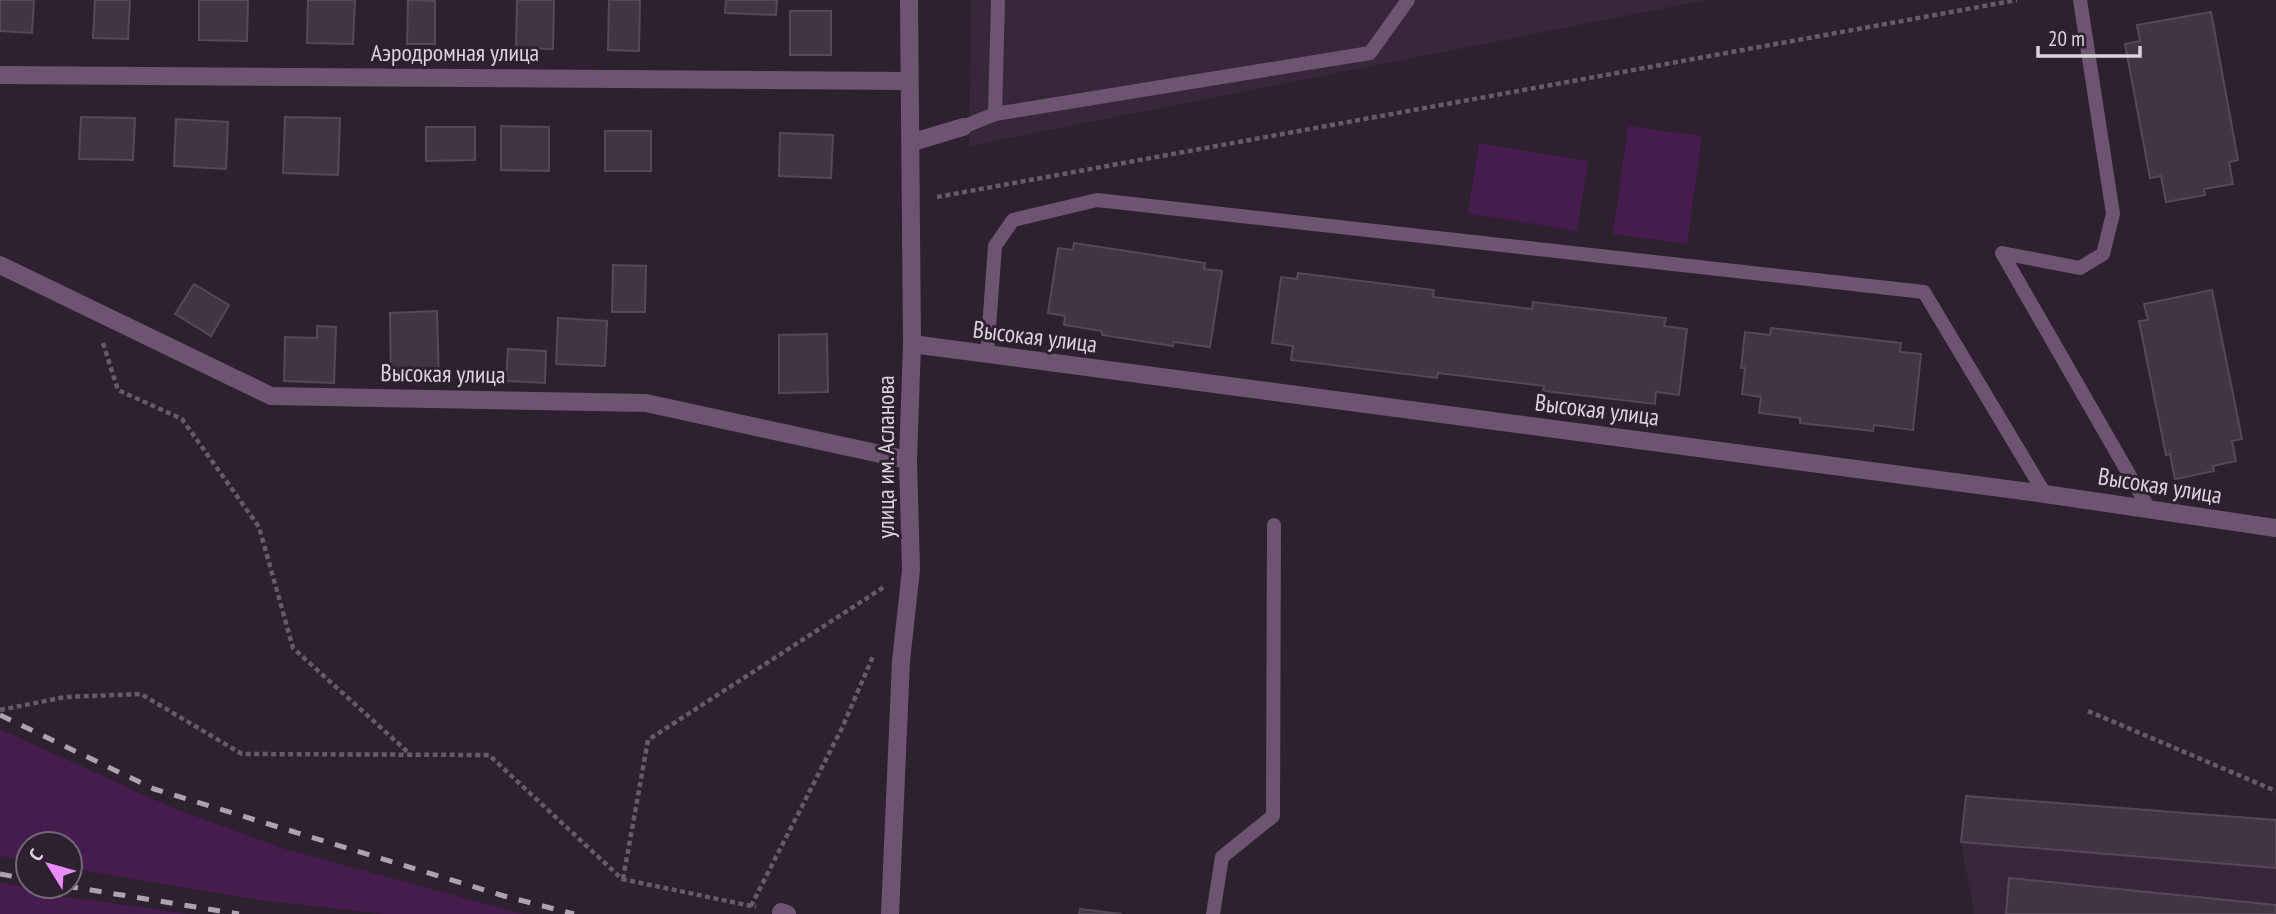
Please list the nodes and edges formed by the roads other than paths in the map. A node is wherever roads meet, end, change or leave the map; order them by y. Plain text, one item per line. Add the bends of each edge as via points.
1 (909, 0) edge
2 (998, 0) edge
3 (1408, 0) edge
4 (2080, 0) edge
5 (0, 75) edge
6 (909, 81) junction
7 (995, 114) junction
8 (963, 127) joint
9 (910, 143) junction
10 (0, 265) edge
11 (912, 344) junction
12 (987, 355) junction
13 (908, 460) junction
14 (2045, 494) junction
15 (2149, 509) junction
16 (1274, 525) dead end
17 (2276, 528) edge
18 (890, 914) edge
19 (1213, 914) edge

1 - 6 street, улица им. Асланова
2 - 7 lane
3 - 7 lane via 1370,53
4 - 15 lane via 2113,214 2103,254 2080,268 2002,253
5 - 6 street, Аэродромная улица
6 - 9 street, улица им. Асланова
7 - 8 lane
8 - 9 street
9 - 11 street, улица им. Асланова
10 - 13 street, Высокая улица via 271,396 646,403
11 - 12 street, Высокая улица
11 - 13 street, улица им. Асланова
12 - 14 street, Высокая улица
12 - 14 lane via 995,246 1013,219 1097,200 1924,292
13 - 18 street, улица им. Асланова via 911,570 901,662
14 - 15 street, Высокая улица
15 - 17 street, Высокая улица
16 - 19 lane via 1273,816 1223,857

